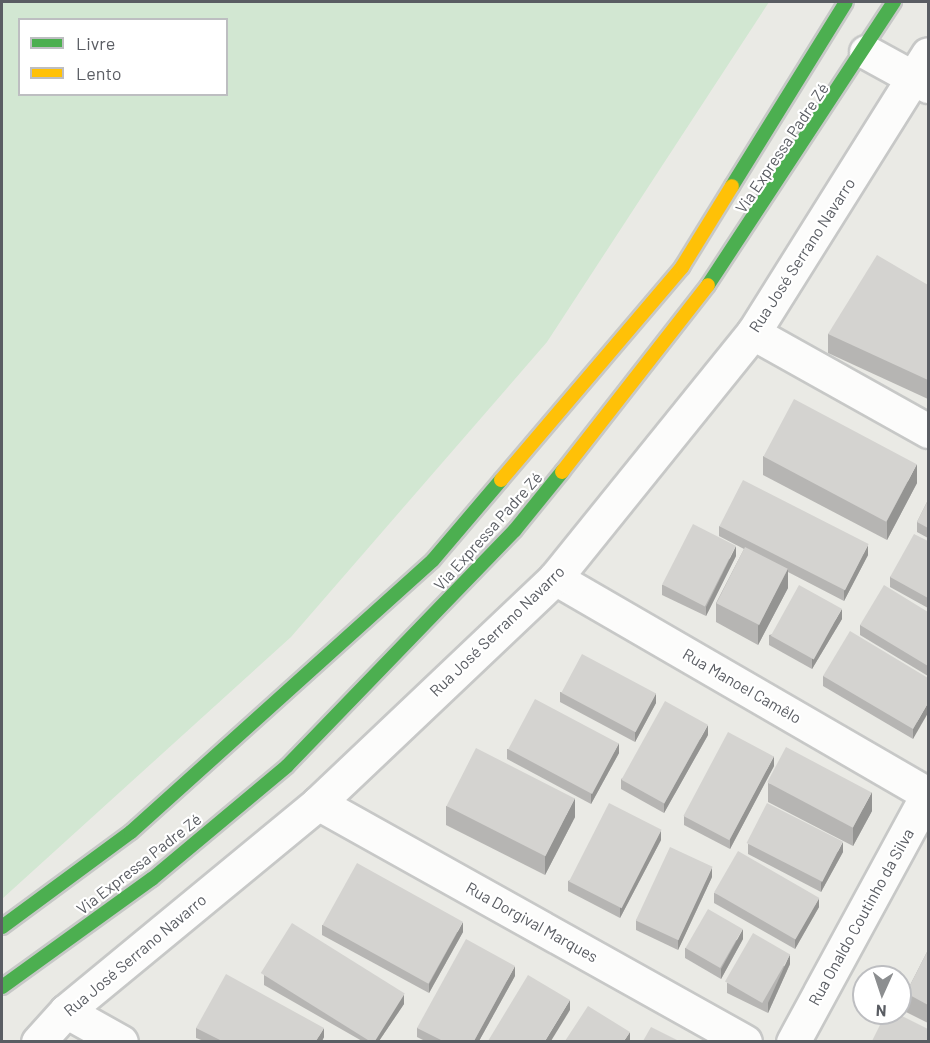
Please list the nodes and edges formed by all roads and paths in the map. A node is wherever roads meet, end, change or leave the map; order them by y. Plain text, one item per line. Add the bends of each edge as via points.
1 (846, 2) edge
2 (894, 2) edge
3 (866, 52) junction
4 (924, 73) edge
5 (753, 333) junction
6 (928, 431) edge
7 (555, 578) junction
8 (928, 794) edge
9 (318, 803) junction
10 (2, 927) edge
11 (2, 987) edge
12 (66, 1011) junction
13 (38, 1041) edge
14 (121, 1041) edge
15 (745, 1041) edge
16 (793, 1041) edge

1 - 10 main road, Via Expressa Padre Zé via 682,267 433,560 166,802
2 - 3 main road, Via Expressa Padre Zé
3 - 4 street
3 - 11 main road, Via Expressa Padre Zé via 700,298 515,530 287,766 152,879
4 - 5 street, Rua José Serrano Navarro
5 - 6 street
5 - 7 street, Rua José Serrano Navarro
7 - 8 street, Rua Manoel Camêlo
7 - 9 street, Rua José Serrano Navarro
8 - 16 street, Rua Onaldo Coutinho da Silva
9 - 12 street, Rua José Serrano Navarro
9 - 15 street, Rua Dorgival Marques
12 - 13 street, Rua José Serrano Navarro
12 - 14 street

